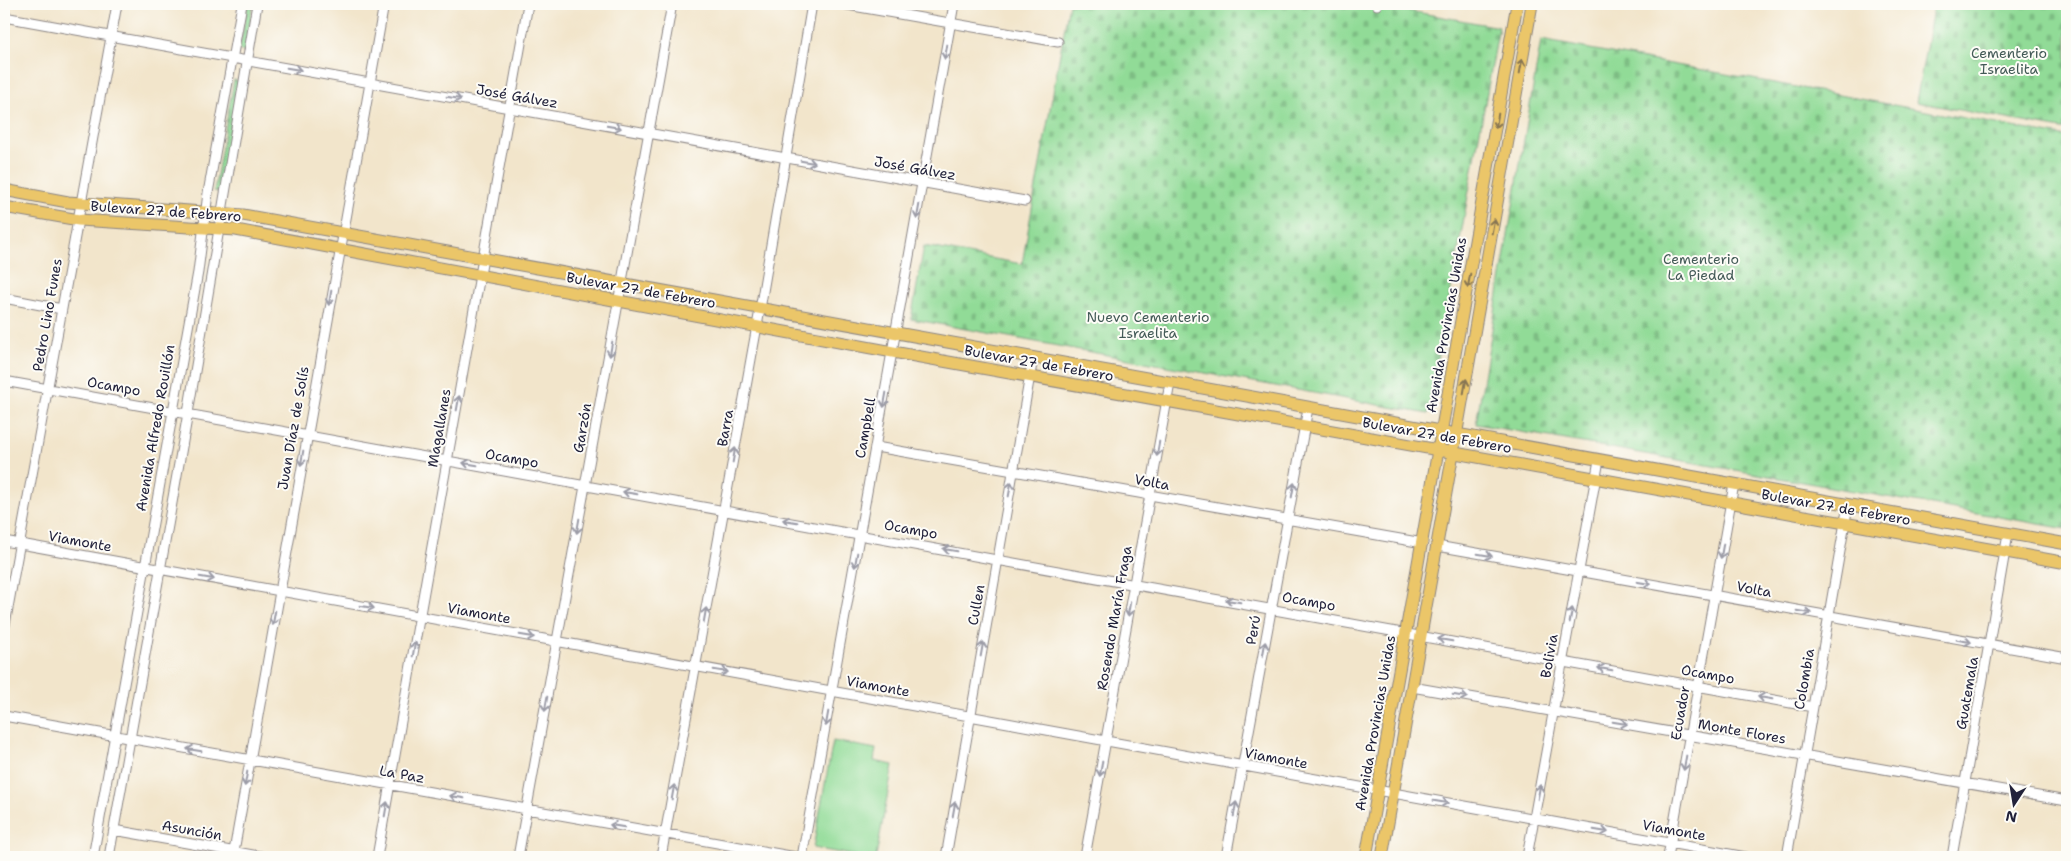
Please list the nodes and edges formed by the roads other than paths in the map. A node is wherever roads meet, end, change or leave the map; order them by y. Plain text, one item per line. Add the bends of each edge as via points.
1 (117, 4) edge
2 (242, 4) edge
3 (257, 4) edge
4 (384, 4) edge
5 (528, 4) edge
6 (672, 4) edge
7 (812, 4) edge
8 (842, 4) edge
9 (954, 4) edge
10 (1517, 4) edge
11 (1532, 4) edge
12 (4, 17) edge
13 (951, 23) junction
14 (111, 36) junction
15 (1058, 42) dead end
16 (232, 58) junction
17 (246, 61) junction
18 (369, 83) junction
19 (510, 108) junction
20 (649, 134) junction
21 (784, 158) junction
22 (923, 183) junction
23 (4, 190) edge
24 (1025, 202) dead end
25 (82, 203) junction
26 (4, 207) edge
27 (206, 212) junction
28 (221, 213) junction
29 (78, 220) junction
30 (204, 227) junction
31 (219, 228) junction
32 (341, 234) junction
33 (338, 250) junction
34 (483, 259) junction
35 (480, 276) junction
36 (623, 284) junction
37 (4, 298) edge
38 (620, 302) junction
39 (62, 309) junction
40 (760, 309) junction
41 (757, 326) junction
42 (896, 334) junction
43 (893, 352) junction
44 (1033, 358) junction
45 (1030, 376) junction
46 (4, 381) edge
47 (1170, 383) junction
48 (47, 388) junction
49 (1166, 401) junction
50 (1308, 408) junction
51 (173, 411) junction
52 (188, 414) junction
53 (1304, 426) junction
54 (1443, 432) junction
55 (1456, 434) junction
56 (306, 435) junction
57 (876, 447) junction
58 (1440, 450) junction
59 (1453, 453) junction
60 (448, 460) junction
61 (1599, 460) junction
62 (1013, 471) junction
63 (1595, 479) junction
64 (1734, 484) junction
65 (586, 485) junction
66 (1150, 496) junction
67 (1731, 503) junction
68 (1848, 505) junction
69 (724, 509) junction
70 (1287, 520) junction
71 (1844, 523) junction
72 (860, 534) junction
73 (2008, 534) junction
74 (4, 541) edge
75 (19, 544) junction
76 (1423, 544) junction
77 (2067, 544) edge
78 (1436, 546) junction
79 (2005, 552) junction
80 (998, 558) junction
81 (2067, 563) edge
82 (144, 566) junction
83 (159, 569) junction
84 (1578, 571) junction
85 (1134, 583) junction
86 (279, 591) junction
87 (1714, 596) junction
88 (1271, 608) junction
89 (1828, 616) junction
90 (420, 617) junction
91 (4, 630) edge
92 (1407, 633) junction
93 (1421, 635) junction
94 (557, 642) junction
95 (1989, 645) junction
96 (2067, 658) edge
97 (1562, 661) junction
98 (696, 667) junction
99 (1698, 686) junction
100 (1412, 687) junction
101 (832, 691) junction
102 (1813, 706) junction
103 (1553, 712) junction
104 (4, 716) edge
105 (970, 716) junction
106 (114, 736) junction
107 (1690, 736) junction
108 (130, 739) junction
109 (1106, 741) junction
110 (1804, 756) junction
111 (250, 760) junction
112 (1242, 766) junction
113 (1965, 784) junction
114 (390, 785) junction
115 (1378, 790) junction
116 (1393, 793) junction
117 (2067, 801) edge
118 (527, 810) junction
119 (1534, 819) junction
120 (114, 830) junction
121 (665, 834) junction
122 (1671, 844) junction
123 (233, 854) edge
124 (93, 857) edge
125 (109, 857) edge
126 (265, 857) edge
127 (377, 857) edge
128 (518, 857) edge
129 (661, 857) edge
130 (796, 857) edge
131 (802, 857) edge
132 (946, 857) edge
133 (1085, 857) edge
134 (1226, 857) edge
135 (1366, 857) edge
136 (1382, 857) edge
137 (1527, 857) edge
138 (1668, 857) edge
139 (1746, 857) edge
140 (1786, 857) edge
141 (1952, 857) edge

1 - 14 street, Pedro Lino Funes
2 - 16 street, Avenida Alfredo Rouillón
3 - 17 street, Avenida Alfredo Rouillón
4 - 18 street, Juan Díaz de Solís
5 - 19 street, Magallanes
6 - 20 street, Garzón
7 - 21 street, Barra
8 - 13 street
9 - 13 street, Campbell
10 -> 54 main road, Avenida Provincias Unidas
55 -> 11 main road, Avenida Provincias Unidas
12 - 14 street, José Gálvez
13 - 15 street
13 -> 22 street, Campbell
14 - 16 street, José Gálvez
14 - 25 street, Pedro Lino Funes
16 - 17 street, José Gálvez
16 - 27 street, Avenida Alfredo Rouillón
17 -> 18 street, José Gálvez
17 - 28 street, Avenida Alfredo Rouillón
18 -> 19 street, José Gálvez
18 - 32 street, Juan Díaz de Solís
19 -> 20 street, José Gálvez
19 - 34 street, Magallanes
20 - 21 street, José Gálvez
20 - 36 street, Garzón
21 -> 22 street, José Gálvez
21 - 40 street, Barra
22 - 24 street, José Gálvez
22 -> 42 street, Campbell
23 - 25 main road, Bulevar 27 de Febrero
25 - 27 main road, Bulevar 27 de Febrero
25 - 29 street, Pedro Lino Funes
26 - 29 main road, Bulevar 27 de Febrero
27 - 28 main road, Bulevar 27 de Febrero
27 - 30 street, Avenida Alfredo Rouillón
28 - 31 street, Avenida Alfredo Rouillón
28 - 32 main road, Bulevar 27 de Febrero
29 - 30 main road, Bulevar 27 de Febrero
29 - 39 street, Pedro Lino Funes
30 - 31 main road, Bulevar 27 de Febrero
30 - 51 street, Avenida Alfredo Rouillón
31 - 33 main road, Bulevar 27 de Febrero
31 - 52 street, Avenida Alfredo Rouillón
32 - 33 street, Juan Díaz de Solís
32 - 34 main road, Bulevar 27 de Febrero
33 - 35 main road, Bulevar 27 de Febrero
33 -> 56 street, Juan Díaz de Solís
34 - 35 street, Magallanes
34 - 36 main road, Bulevar 27 de Febrero
35 - 38 main road, Bulevar 27 de Febrero
60 -> 35 street, Magallanes
36 - 38 street, Garzón
36 - 40 main road, Bulevar 27 de Febrero
37 - 39 street
38 - 41 main road, Bulevar 27 de Febrero
38 -> 65 street, Garzón
39 - 48 street, Pedro Lino Funes
40 - 41 street, Barra
40 - 42 main road, Bulevar 27 de Febrero
41 - 43 main road, Bulevar 27 de Febrero
69 -> 41 street, Barra
42 - 43 street, Campbell
42 - 44 main road, Bulevar 27 de Febrero
43 - 45 main road, Bulevar 27 de Febrero
43 -> 57 street, Campbell
44 - 45 street, Cullen
44 - 47 main road, Bulevar 27 de Febrero
45 - 49 main road, Bulevar 27 de Febrero
45 - 62 street, Cullen
46 - 48 street, Ocampo
47 - 49 street, Rosendo María Fraga
47 - 50 main road, Bulevar 27 de Febrero
48 - 51 street, Ocampo
48 - 75 street, Pedro Lino Funes
49 - 53 main road, Bulevar 27 de Febrero
49 -> 66 street, Rosendo María Fraga
50 - 53 street, Perú
50 - 54 main road, Bulevar 27 de Febrero
51 - 52 street, Ocampo
51 - 82 street, Avenida Alfredo Rouillón
52 - 56 street, Ocampo
52 - 83 street, Avenida Alfredo Rouillón
53 - 58 main road, Bulevar 27 de Febrero
70 -> 53 street, Perú
54 - 55 main road, Bulevar 27 de Febrero
54 - 58 main road, Avenida Provincias Unidas
55 - 59 main road, Avenida Provincias Unidas
55 - 61 main road, Bulevar 27 de Febrero
56 - 60 street, Ocampo
56 -> 86 street, Juan Díaz de Solís
57 - 62 street, Volta
57 - 72 street, Campbell
58 - 59 main road, Bulevar 27 de Febrero
58 - 76 main road, Avenida Provincias Unidas
59 - 63 main road, Bulevar 27 de Febrero
59 - 78 main road, Avenida Provincias Unidas
65 -> 60 street, Ocampo
60 - 90 street, Magallanes
61 - 63 street, Bolivia
61 - 64 main road, Bulevar 27 de Febrero
62 - 66 street, Volta
80 -> 62 street, Cullen
63 - 67 main road, Bulevar 27 de Febrero
63 - 84 street, Bolivia
64 - 67 street, Ecuador
64 - 68 main road, Bulevar 27 de Febrero
69 -> 65 street, Ocampo
65 -> 94 street, Garzón
66 - 70 street, Volta
66 - 85 street, Rosendo María Fraga
67 - 71 main road, Bulevar 27 de Febrero
67 -> 87 street, Ecuador
68 - 71 street, Colombia
68 - 73 main road, Bulevar 27 de Febrero
72 -> 69 street, Ocampo
98 -> 69 street, Barra
70 - 76 street, Volta
70 - 88 street, Perú
71 - 79 main road, Bulevar 27 de Febrero
71 - 89 street, Colombia
80 -> 72 street, Ocampo
72 -> 101 street, Campbell
73 - 77 main road, Bulevar 27 de Febrero
73 - 79 street, Guatemala
74 - 75 street, Viamonte
75 - 82 street, Viamonte
75 - 91 street, Pedro Lino Funes
76 - 92 main road, Avenida Provincias Unidas
78 -> 84 street, Volta
78 - 93 main road, Avenida Provincias Unidas
79 - 81 main road, Bulevar 27 de Febrero
79 - 95 street, Guatemala
80 - 85 street, Ocampo
105 -> 80 street, Cullen
82 - 83 street, Viamonte
82 - 106 street, Avenida Alfredo Rouillón
83 -> 86 street, Viamonte
83 - 108 street, Avenida Alfredo Rouillón
84 -> 87 street, Volta
97 -> 84 street, Bolivia
88 -> 85 street, Ocampo
85 -> 109 street, Rosendo María Fraga
86 -> 90 street, Viamonte
86 -> 111 street, Juan Díaz de Solís
87 -> 89 street, Volta
87 - 99 street, Ecuador
88 - 92 street, Ocampo
112 -> 88 street, Perú
89 -> 95 street, Volta
89 - 102 street, Colombia
90 -> 94 street, Viamonte
114 -> 90 street, Magallanes
92 - 93 street, Ocampo
92 - 115 main road, Avenida Provincias Unidas
97 -> 93 street, Ocampo
93 - 100 main road, Avenida Provincias Unidas
94 - 98 street, Viamonte
94 -> 118 street, Garzón
95 - 96 street, Volta
95 - 113 street, Guatemala
99 -> 97 street, Ocampo
97 - 103 street, Bolivia
98 -> 101 street, Viamonte
121 -> 98 street, Barra
102 -> 99 street, Ocampo
99 - 107 street, Ecuador
100 -> 103 street, Monte Flores
100 - 116 main road, Avenida Provincias Unidas
101 - 105 street, Viamonte
101 -> 131 street, Campbell
102 - 110 street, Colombia
103 -> 107 street, Monte Flores
119 -> 103 street, Bolivia
104 - 106 street, La Paz
105 - 109 street, Viamonte
132 -> 105 street, Cullen
106 - 108 street, La Paz
106 - 124 street, Avenida Alfredo Rouillón
107 - 110 street, Monte Flores
107 -> 122 street, Ecuador
111 -> 108 street, La Paz
108 - 120 street, Avenida Alfredo Rouillón
109 - 112 street, Viamonte
109 -> 133 street, Rosendo María Fraga
110 - 113 street, Monte Flores
110 - 140 street, Colombia
111 - 114 street, La Paz
111 -> 123 street, Juan Díaz de Solís
112 - 115 street, Viamonte
134 -> 112 street, Perú
113 - 117 street, Monte Flores
113 - 141 street, Guatemala
118 -> 114 street, La Paz
127 -> 114 street, Magallanes
115 - 116 street, Viamonte
115 - 135 main road, Avenida Provincias Unidas
116 -> 119 street, Viamonte
116 - 136 main road, Avenida Provincias Unidas
121 -> 118 street, La Paz
118 - 128 street, Garzón
119 -> 122 street, Viamonte
119 - 137 street, Bolivia
120 - 123 street, Asunción
120 - 125 street, Avenida Alfredo Rouillón
121 - 129 street, Barra
121 - 130 street, La Paz
122 - 138 street, Ecuador
122 - 139 street, Viamonte
123 - 126 street, Asunción

